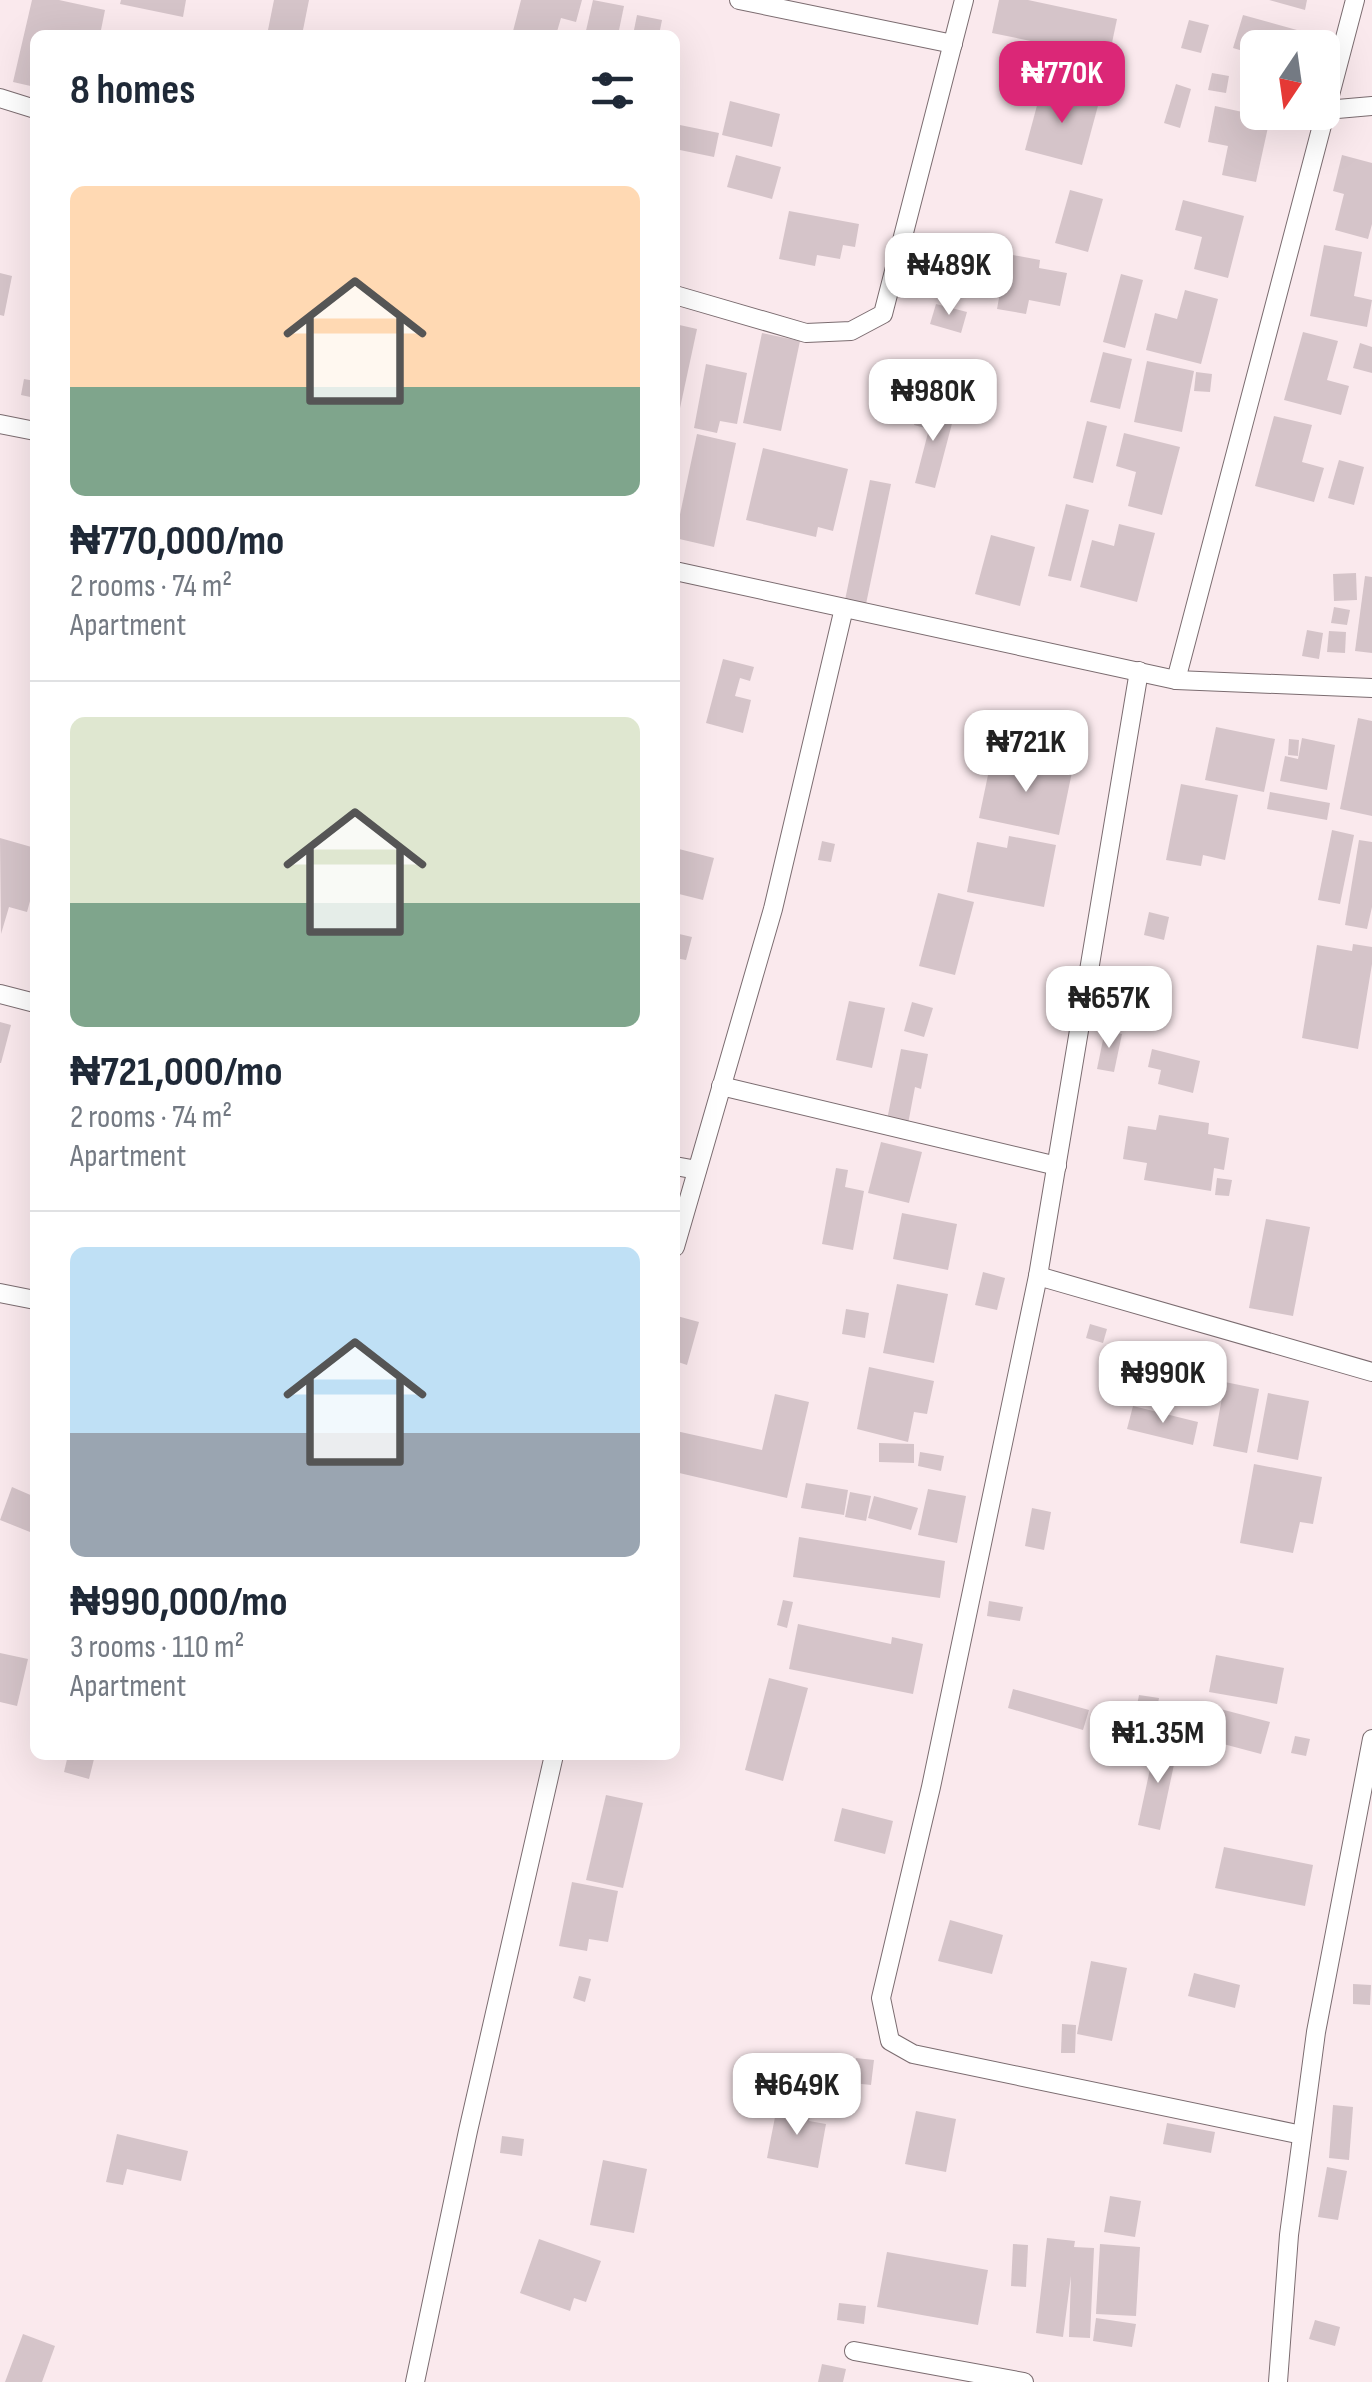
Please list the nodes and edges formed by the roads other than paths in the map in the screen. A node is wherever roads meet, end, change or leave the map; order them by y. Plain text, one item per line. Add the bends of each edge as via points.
1 (739, 0) edge
2 (964, 0) edge
3 (1356, 0) edge
4 (953, 44) junction
5 (1340, 59) edge
6 (0, 98) edge
7 (1372, 106) edge
8 (30, 107) edge
9 (1340, 109) edge
10 (1321, 130) edge
11 (680, 295) edge
12 (0, 424) edge
13 (30, 430) edge
14 (680, 572) edge
15 (844, 608) junction
16 (1139, 671) junction
17 (1176, 680) junction
18 (1372, 688) edge
19 (0, 994) edge
20 (30, 1002) edge
21 (721, 1086) junction
22 (1057, 1166) junction
23 (680, 1167) edge
24 (697, 1170) junction
25 (680, 1230) edge
26 (1038, 1276) junction
27 (0, 1293) edge
28 (30, 1299) edge
29 (1372, 1372) edge
30 (1372, 1739) edge
31 (553, 1760) edge
32 (1302, 2135) junction
33 (854, 2351) dead end
34 (415, 2382) edge
35 (1024, 2382) edge
36 (1278, 2382) edge

1 - 4 street
2 - 4 street
3 - 5 street
4 - 11 street via 883,314 851,331 806,333
6 - 8 street
7 - 9 street
10 - 17 street
12 - 13 street
14 - 15 street
15 - 16 street
15 - 21 street via 772,909
16 - 17 street
16 - 22 street
17 - 18 street
19 - 20 street
21 - 22 street
21 - 24 street
22 - 26 street
23 - 24 street
24 - 25 street
26 - 29 street
26 - 32 street via 881,1998 890,2041 913,2054
27 - 28 street
30 - 32 street
31 - 34 street
32 - 36 street
33 - 35 street

